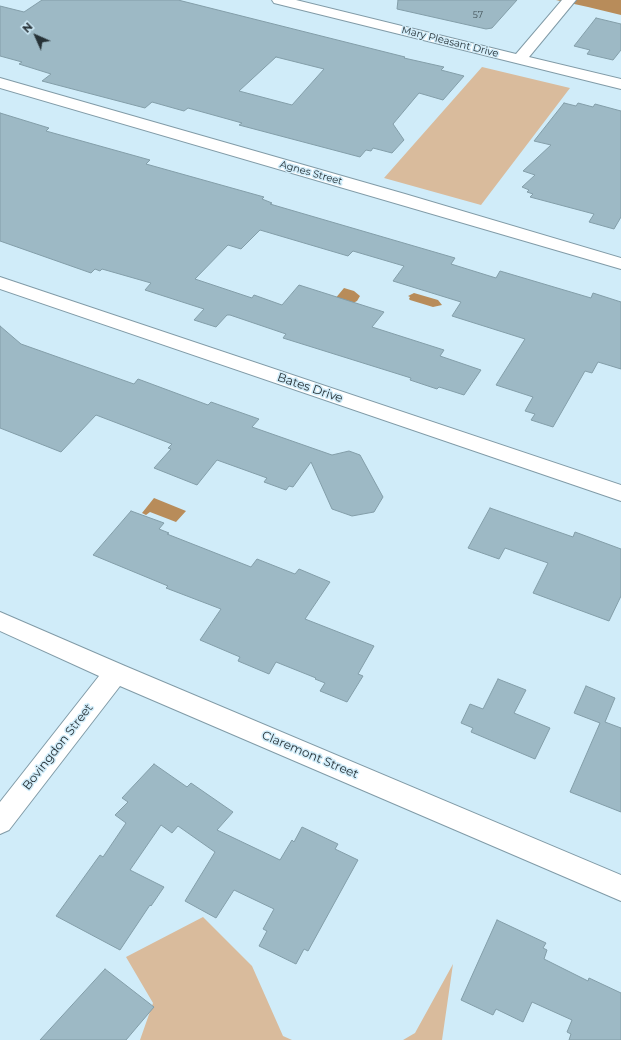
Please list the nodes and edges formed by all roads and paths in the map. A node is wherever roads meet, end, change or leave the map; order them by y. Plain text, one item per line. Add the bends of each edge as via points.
1 (279, 0) edge
2 (567, 3) edge
3 (519, 59) junction
4 (0, 84) edge
5 (621, 84) edge
6 (621, 264) edge
7 (0, 283) edge
8 (621, 493) edge
9 (0, 622) edge
10 (116, 673) junction
11 (0, 822) edge
12 (621, 888) edge

1 - 3 street, Mary Pleasant Drive
2 - 3 street
3 - 5 street, Mary Pleasant Drive
4 - 6 street, Agnes Street
7 - 8 street, Bates Drive
9 - 10 street, Claremont Street
10 - 11 street, Bovingdon Street
10 - 12 street, Claremont Street

